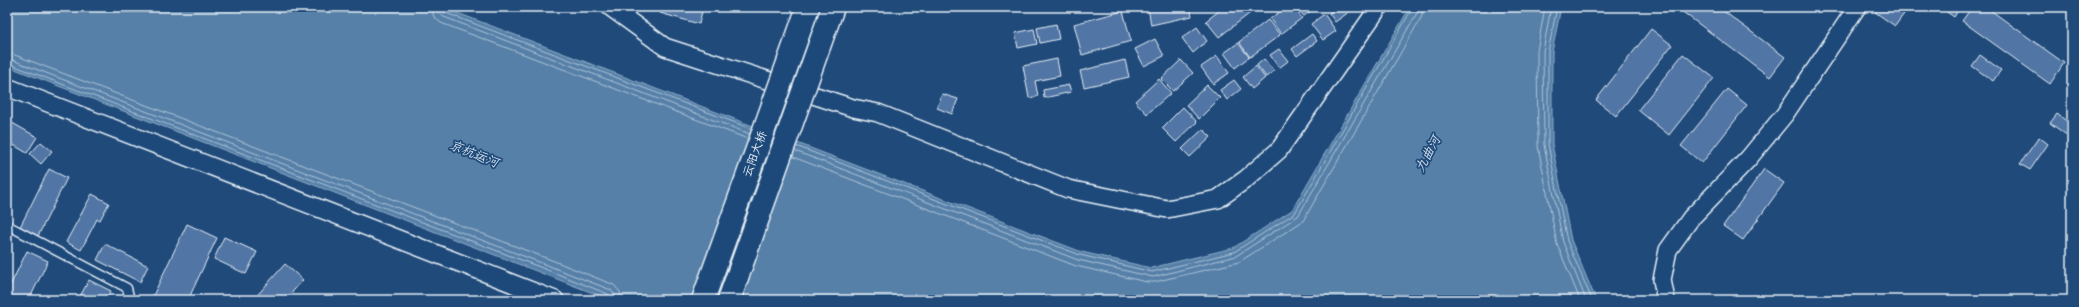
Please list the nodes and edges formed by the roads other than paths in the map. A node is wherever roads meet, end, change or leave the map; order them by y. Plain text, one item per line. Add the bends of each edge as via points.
1 (610, 7) edge
2 (808, 7) edge
3 (833, 7) edge
4 (1379, 7) edge
5 (1857, 7) edge
6 (7, 87) edge
7 (7, 225) edge
8 (130, 300) edge
9 (555, 300) edge
10 (703, 300) edge
11 (729, 300) edge
12 (1666, 300) edge

1 - 4 street via 665,48 853,108 878,113 1068,189 1167,208 1218,199 1279,150
2 - 10 street, 云阳大桥, bridge
3 - 11 street, 云阳大桥, bridge
5 - 12 street via 1785,114 1748,159 1691,218 1668,250 1662,280
6 - 9 street
7 - 8 lane via 127,288

